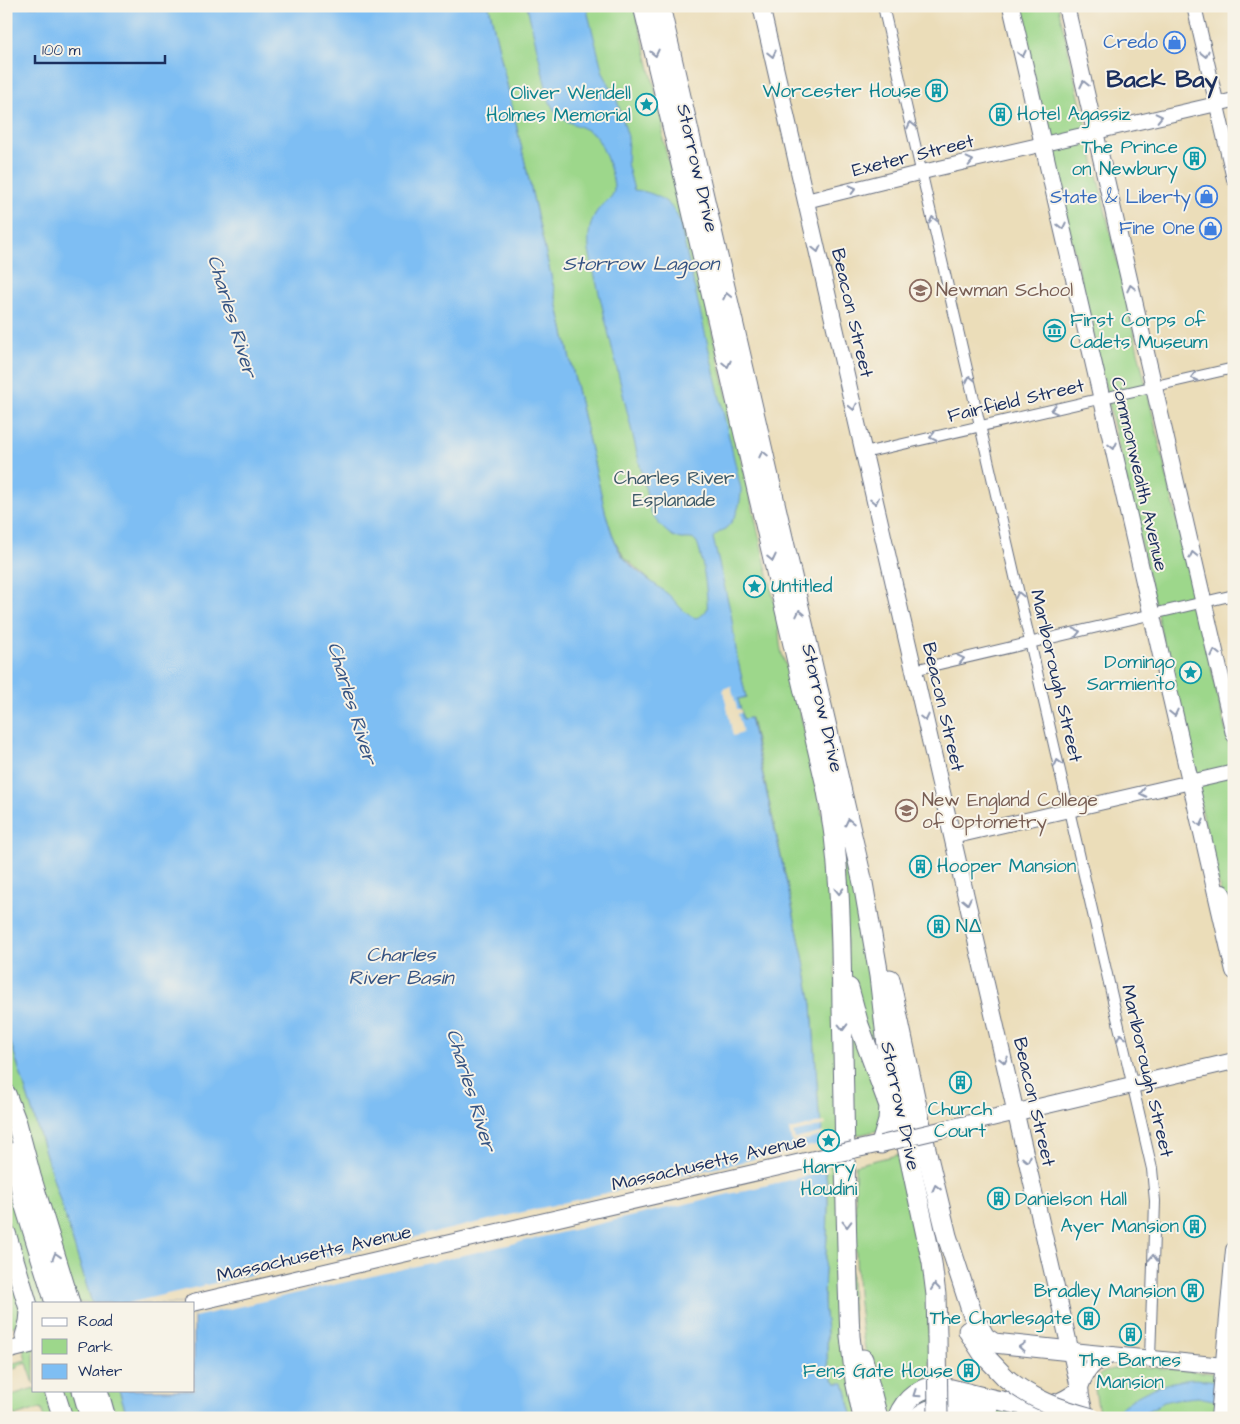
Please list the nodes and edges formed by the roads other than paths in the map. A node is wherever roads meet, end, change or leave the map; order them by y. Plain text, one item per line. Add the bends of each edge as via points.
1 (642, 6) edge
2 (660, 6) edge
3 (665, 6) edge
4 (761, 6) edge
5 (883, 6) edge
6 (1011, 6) edge
7 (1066, 6) edge
8 (1194, 6) edge
9 (670, 46) junction
10 (1234, 100) edge
11 (1217, 104) junction
12 (1095, 132) junction
13 (1043, 144) junction
14 (922, 172) junction
15 (1234, 179) edge
16 (806, 201) junction
17 (1234, 368) edge
18 (1154, 387) junction
19 (1102, 398) junction
20 (981, 426) junction
21 (864, 453) junction
22 (1234, 595) edge
23 (1204, 603) junction
24 (1151, 615) junction
25 (1029, 643) junction
26 (914, 670) junction
27 (1234, 734) edge
28 (1234, 772) edge
29 (1191, 782) junction
30 (1070, 811) junction
31 (952, 837) junction
32 (1209, 863) junction
33 (860, 869) junction
34 (1234, 915) edge
35 (841, 960) junction
36 (1234, 971) edge
37 (1234, 1061) edge
38 (1132, 1085) junction
39 (6, 1094) edge
40 (6, 1102) edge
41 (1016, 1112) junction
42 (881, 1144) junction
43 (6, 1186) edge
44 (6, 1234) edge
45 (947, 1236) junction
46 (1234, 1250) edge
47 (1233, 1266) edge
48 (848, 1295) junction
49 (45, 1302) edge
50 (55, 1302) edge
51 (70, 1302) edge
52 (195, 1303) edge
53 (31, 1338) edge
54 (6, 1340) edge
55 (6, 1351) edge
56 (1071, 1351) junction
57 (1112, 1355) junction
58 (1150, 1359) junction
59 (1226, 1370) edge
60 (1079, 1391) junction
61 (55, 1392) edge
62 (73, 1392) edge
63 (83, 1392) edge
64 (99, 1392) edge
65 (1219, 1411) edge
66 (63, 1418) edge
67 (80, 1418) edge
68 (90, 1418) edge
69 (106, 1418) edge
70 (863, 1418) edge
71 (878, 1418) edge
72 (897, 1418) edge
73 (916, 1418) edge
74 (938, 1418) edge
75 (1036, 1418) edge
76 (1086, 1418) edge
77 (1092, 1418) edge

1 -> 35 highway, Storrow Drive via 829,801 838,863
2 - 9 highway, Storrow Drive
3 - 9 highway
4 -> 16 main road, Beacon Street
14 -> 5 street, Marlborough Street
6 -> 13 main road, Commonwealth Avenue
12 -> 7 main road, Commonwealth Avenue
8 -> 11 main road
33 -> 9 highway, Storrow Drive
10 - 11 main road, Exeter Street
12 -> 11 main road, Exeter Street
11 - 15 main road
12 - 13 main road, Exeter Street
18 -> 12 main road, Commonwealth Avenue
14 -> 13 main road, Exeter Street
13 -> 19 main road, Commonwealth Avenue
16 -> 14 main road, Exeter Street
20 -> 14 street, Marlborough Street
16 -> 21 main road, Beacon Street
17 -> 18 street, Fairfield Street
18 - 19 street, Fairfield Street
23 -> 18 main road, Commonwealth Avenue
19 -> 20 street, Fairfield Street
19 -> 24 main road, Commonwealth Avenue
20 -> 21 street, Fairfield Street
25 -> 20 street, Marlborough Street
21 -> 26 main road, Beacon Street
22 - 23 street
23 - 24 street
27 -> 23 main road, Commonwealth Avenue
25 -> 24 street
24 -> 29 main road, Commonwealth Avenue
26 -> 25 street
30 -> 25 street, Marlborough Street
26 -> 31 main road, Beacon Street
28 - 29 main road
29 -> 30 main road
29 -> 32 main road, Commonwealth Avenue
30 - 31 main road
38 -> 30 street, Marlborough Street
31 -> 41 main road, Beacon Street
32 - 34 main road, Commonwealth Avenue
32 - 36 main road, Commonwealth Avenue
45 -> 33 highway via 874,910
74 -> 33 highway, Storrow Drive, bridge via 936,1295 932,1263 889,1063
35 - 42 highway via 853,1005 890,1109
35 -> 48 highway, Storrow Drive
37 - 38 main road, Massachusetts Avenue
38 - 41 main road, Massachusetts Avenue
58 -> 38 street, Marlborough Street via 1155,1183
51 -> 39 highway
40 - 50 highway via 20,1190
41 - 42 main road, Massachusetts Avenue, bridge
41 -> 56 main road, Beacon Street
42 - 52 main road, Massachusetts Avenue, bridge
43 - 49 highway
44 - 53 highway via 29,1309
56 -> 45 highway via 1001,1345 986,1338 970,1308
45 - 77 highway, bridge via 955,1293 962,1318 978,1348 1026,1394 1047,1405
46 - 47 main road
47 - 59 main road
48 - 70 highway, Storrow Drive via 852,1353
48 - 71 highway
53 - 54 main road
53 - 55 main road
56 - 57 main road
56 - 60 main road, Beacon Street
57 - 58 main road
57 - 60 main road via 1096,1362 1087,1371
58 - 59 main road
59 - 65 main road
60 -> 72 highway via 1054,1405 1034,1406 934,1386 913,1395
60 - 76 main road, Beacon Street
61 - 66 highway
62 - 67 highway
63 - 68 highway
64 - 69 highway
73 - 75 highway via 930,1409 952,1404

